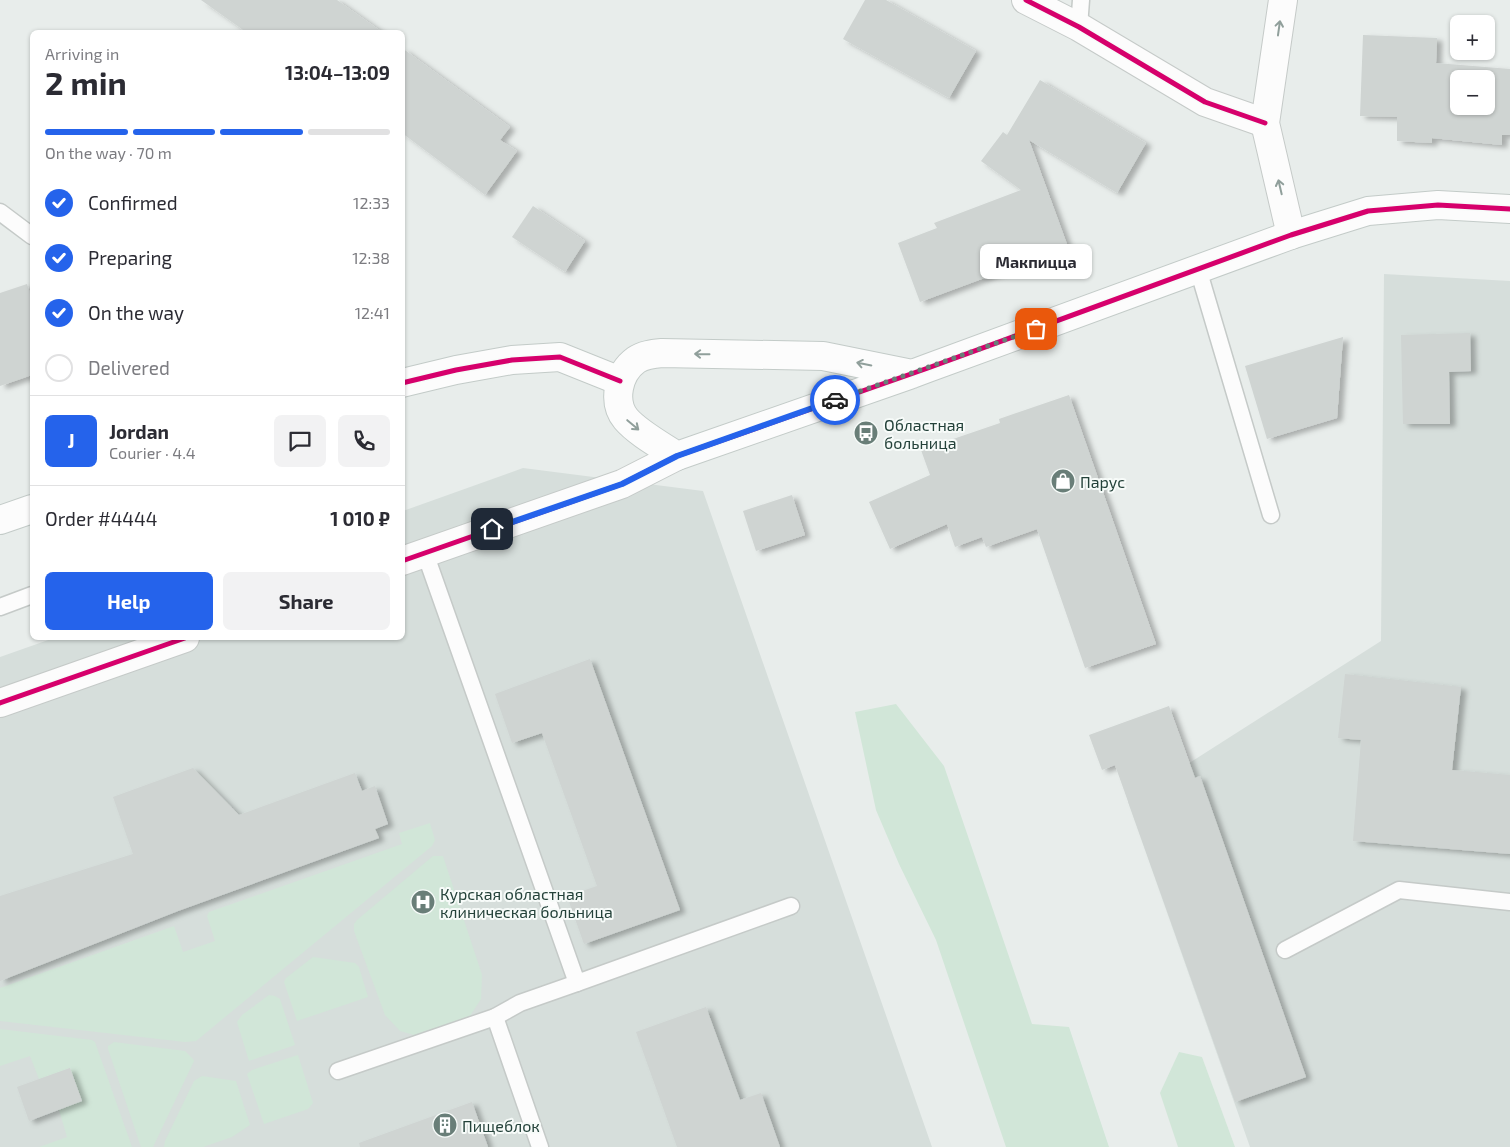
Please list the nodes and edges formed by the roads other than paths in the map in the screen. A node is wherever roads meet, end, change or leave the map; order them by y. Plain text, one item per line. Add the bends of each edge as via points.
1 (1026, 0) edge
2 (1081, 0) edge
3 (1283, 0) edge
4 (1079, 27) junction
5 (1266, 123) junction
6 (1510, 209) edge
7 (0, 212) edge
8 (30, 234) edge
9 (1291, 235) junction
10 (1198, 270) junction
11 (912, 374) junction
12 (620, 381) junction
13 (405, 382) edge
14 (677, 456) junction
15 (30, 510) edge
16 (1271, 515) dead end
17 (0, 520) edge
18 (414, 557) edge
19 (30, 596) edge
20 (0, 607) edge
21 (179, 640) edge
22 (0, 702) edge
23 (1510, 902) edge
24 (791, 906) dead end
25 (1285, 950) dead end
26 (577, 983) junction
27 (495, 1017) junction
28 (338, 1070) dead end
29 (540, 1147) edge

1 - 4 street
2 - 4 lane
5 -> 3 street
4 - 5 street via 1205,102
9 -> 5 street
6 - 9 street via 1438,205 1368,211
7 - 8 lane
9 - 10 street
10 - 11 street
10 - 16 lane
11 -> 12 street via 823,356 662,353 636,360
11 - 14 street
12 - 13 street via 560,357 512,360
12 -> 14 street via 620,407 626,419
14 - 18 street via 622,484
15 - 17 street
18 - 26 lane
19 - 20 lane
21 - 22 street
23 - 25 lane via 1399,890
24 - 26 lane
26 - 27 lane via 520,1003
27 - 28 lane
27 - 29 lane

